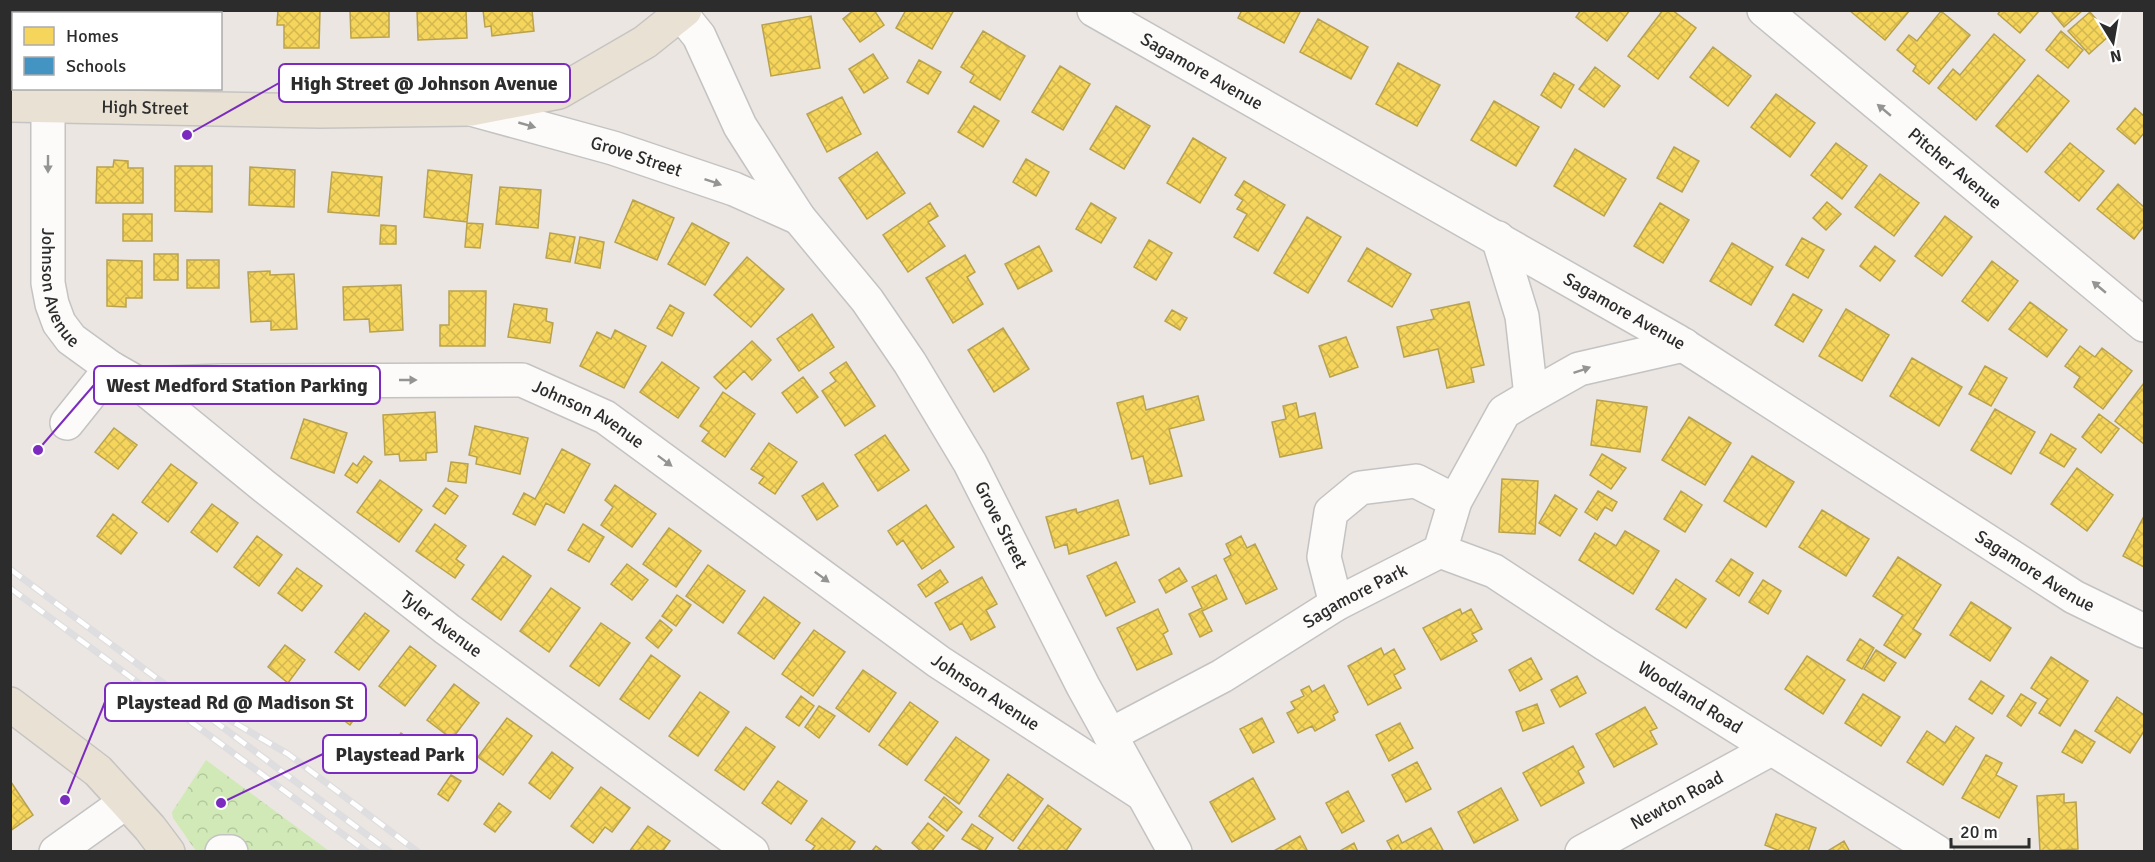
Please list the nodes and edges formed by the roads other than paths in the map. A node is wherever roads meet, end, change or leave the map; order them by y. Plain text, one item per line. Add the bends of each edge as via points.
1 (1094, 10) edge
2 (1764, 10) edge
3 (683, 13) edge
4 (140, 98) edge
5 (14, 100) edge
6 (48, 106) junction
7 (471, 109) junction
8 (799, 218) junction
9 (1498, 238) junction
10 (2145, 325) edge
11 (1684, 345) junction
12 (111, 368) junction
13 (139, 384) junction
14 (1531, 396) junction
15 (67, 423) dead end
16 (1455, 501) junction
17 (1440, 551) junction
18 (1336, 604) junction
19 (2145, 631) edge
20 (10, 704) edge
21 (1110, 735) junction
22 (1771, 749) junction
23 (1142, 794) junction
24 (126, 802) junction
25 (56, 852) edge
26 (168, 852) edge
27 (222, 852) edge
28 (231, 852) edge
29 (753, 852) edge
30 (1175, 852) edge
31 (1582, 852) edge
32 (1937, 852) edge

1 - 9 street, Sagamore Avenue
10 -> 2 street, Pitcher Avenue
3 - 7 main road, High Street via 645,42 558,92
3 - 8 street, Grove Street via 699,36 740,126
4 - 6 main road, High Street
4 - 7 main road, High Street via 320,111
5 - 6 main road, High Street
6 -> 12 street, Johnson Avenue via 48,283 52,304 71,339
7 -> 8 street, Grove Street via 613,148 734,189
8 - 21 street, Grove Street via 867,300 922,383 970,463
9 - 11 street, Sagamore Avenue
9 - 14 street via 1522,316
14 -> 11 street via 1579,369
11 - 19 street, Sagamore Avenue via 2074,597
12 - 13 street, Johnson Avenue
12 - 15 street
13 -> 23 street, Johnson Avenue via 522,380 605,417 939,662
13 - 29 street, Tyler Avenue via 447,629
14 - 16 street via 1504,412
16 - 17 street
16 - 18 street via 1416,481 1360,488 1331,512 1324,557
17 - 18 street, Sagamore Park
17 - 22 street, Woodland Road via 1494,572
18 - 21 street, Sagamore Park via 1222,676
20 - 24 main road via 98,771
21 - 23 street, Grove Street
22 - 31 street, Newton Road
22 - 32 street, Woodland Road
23 - 30 street, Grove Street
24 - 25 street
24 - 26 main road
27 - 28 street

